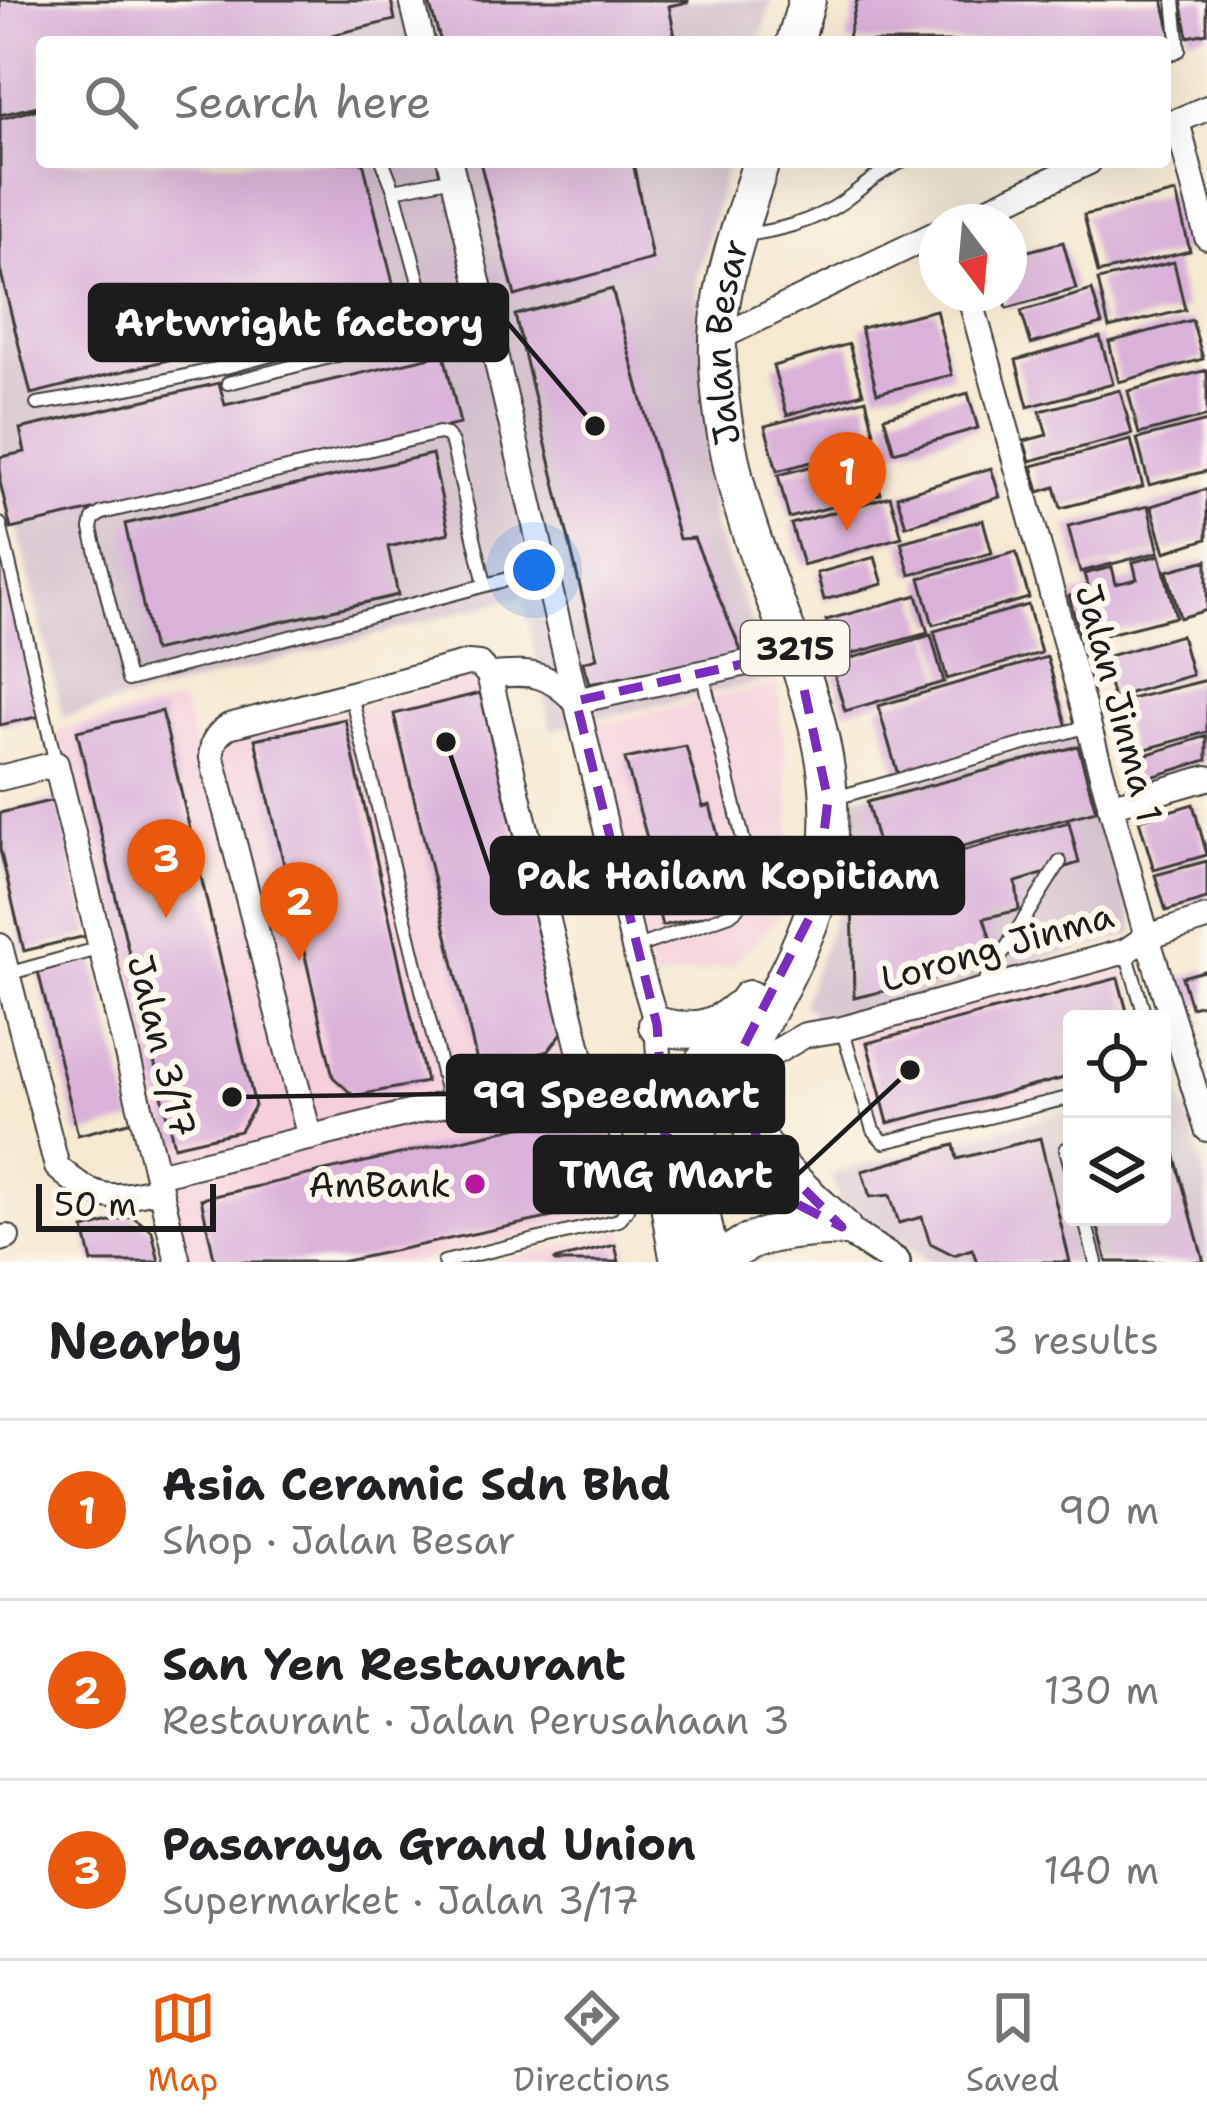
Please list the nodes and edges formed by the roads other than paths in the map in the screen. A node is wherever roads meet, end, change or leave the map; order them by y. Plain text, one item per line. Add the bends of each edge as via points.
1 (412, 0) edge
2 (807, 0) edge
3 (1174, 0) edge
4 (421, 36) edge
5 (797, 36) edge
6 (1171, 54) edge
7 (1207, 108) edge
8 (1171, 124) edge
9 (385, 168) edge
10 (758, 168) edge
11 (889, 168) edge
12 (1076, 168) edge
13 (452, 170) edge
14 (394, 190) junction
15 (999, 204) edge
16 (740, 235) junction
17 (1207, 236) edge
18 (919, 242) edge
19 (974, 312) edge
20 (485, 317) junction
21 (719, 338) junction
22 (228, 383) dead end
23 (37, 404) dead end
24 (0, 524) edge
25 (546, 569) junction
26 (485, 584) junction
27 (796, 652) junction
28 (702, 673) junction
29 (489, 675) junction
30 (351, 695) junction
31 (576, 701) junction
32 (1088, 725) junction
33 (56, 764) junction
34 (0, 778) edge
35 (1207, 778) edge
36 (828, 800) junction
37 (1110, 806) junction
38 (1060, 862) dead end
39 (1207, 918) edge
40 (802, 937) junction
41 (1136, 944) junction
42 (0, 946) edge
43 (101, 948) junction
44 (634, 948) junction
45 (7, 974) junction
46 (978, 992) junction
47 (747, 1002) junction
48 (1146, 1010) edge
49 (657, 1025) junction
50 (842, 1029) junction
51 (805, 1035) junction
52 (735, 1064) junction
53 (584, 1070) junction
54 (1063, 1099) edge
55 (450, 1103) junction
56 (1207, 1129) edge
57 (310, 1138) junction
58 (677, 1141) junction
59 (158, 1182) junction
60 (1086, 1226) edge
61 (842, 1227) junction
62 (178, 1262) edge
63 (443, 1262) edge
64 (680, 1262) edge
65 (711, 1262) edge
66 (722, 1262) edge
67 (896, 1262) edge
68 (1096, 1262) edge

1 - 4 street
2 - 5 main road
3 - 6 lane via 1180,50
7 - 8 street
8 - 17 street
9 - 14 lane
10 - 16 main road, Jalan Besar / 3215
11 - 16 lane via 841,203 773,232
12 - 15 street
13 - 14 lane
13 - 20 street
14 - 23 lane via 420,286 416,307 345,335 170,382
16 - 21 main road, Jalan Besar / 3215
18 - 21 street
19 - 32 street, Jalan Jinma 1
20 - 22 lane
20 - 25 street
21 - 27 main road, Jalan Besar / 3215 via 733,471
24 - 33 lane
25 - 26 lane
25 - 31 street
26 - 26 lane via 447,435 101,513 91,529 128,680
27 - 28 street
27 - 36 main road, Jalan Besar / 3215
28 - 31 street
28 - 44 lane via 750,890 730,914
29 - 30 street via 469,663
29 - 31 street via 530,673 555,681
29 - 53 street
30 - 55 lane
30 - 57 street via 229,726 212,746
31 - 44 street
32 - 36 lane
32 - 37 street, Jalan Jinma 1
33 - 34 street
33 - 43 street, Jalan 3/17
35 - 37 street
36 - 40 main road, Jalan Besar / 3215 via 823,877
37 - 41 street, Jalan Jinma 1
38 - 46 lane
39 - 41 street, Lorong Jinma
40 - 47 main road, Jalan Besar / 3215
40 - 51 street via 778,1006
40 - 52 main road, Jalan Besar / 3215
41 - 46 street, Lorong Jinma
41 - 48 lane
41 - 56 street, Jalan Jinma 1
42 - 45 street
43 - 45 lane
43 - 59 street, Jalan 3/17
44 - 49 street
45 - 59 street via 57,1167 86,1192 115,1199
46 - 50 street, Lorong Jinma
47 - 49 main road via 704,1028
47 - 58 main road, Jalan Besar / 3215 via 710,1053
49 - 58 street
50 - 51 street, Lorong Jinma
50 - 54 lane via 872,1130 884,1142
51 - 52 street, Lorong Jinma via 760,1061
52 - 58 main road, Jalan Besar / 3215
52 - 61 main road via 759,1144
53 - 55 street
53 - 63 lane via 609,1103 628,1193 619,1220
55 - 57 street
57 - 59 street
58 - 61 street
58 - 64 main road via 672,1225
58 - 65 main road
59 - 62 street, Jalan 3/17
60 - 68 lane
61 - 66 main road via 779,1232
61 - 67 street

